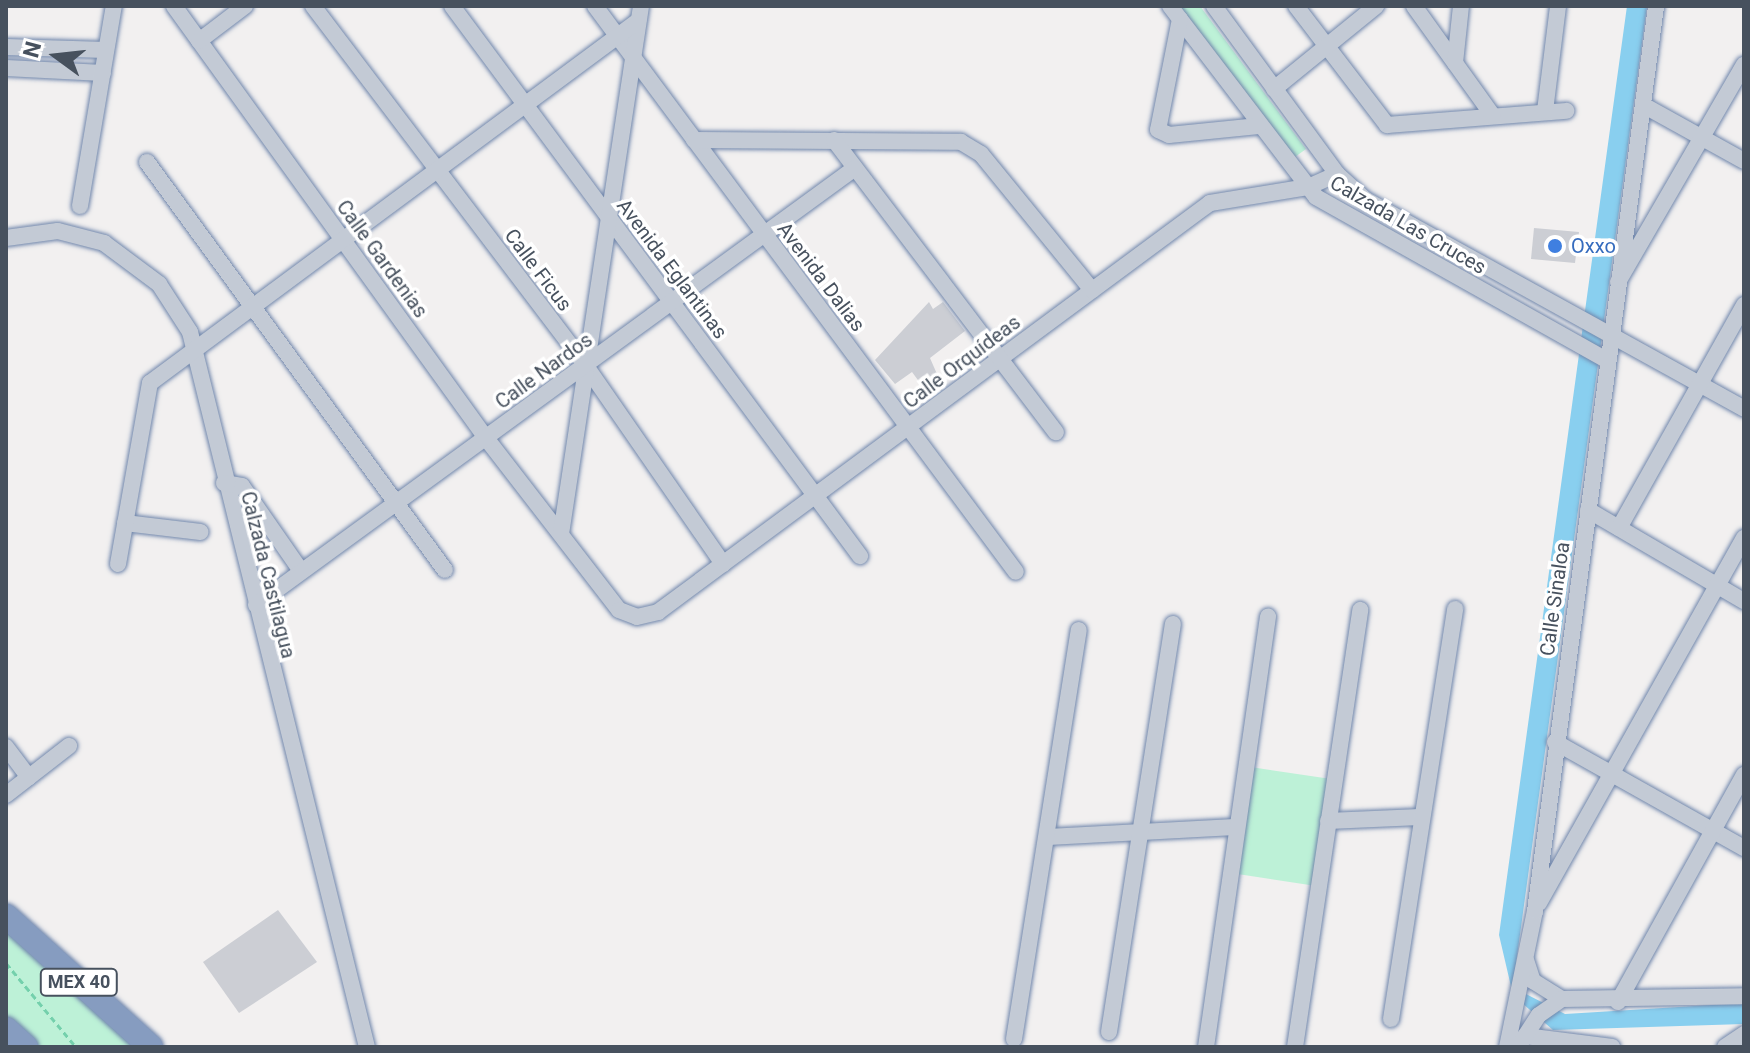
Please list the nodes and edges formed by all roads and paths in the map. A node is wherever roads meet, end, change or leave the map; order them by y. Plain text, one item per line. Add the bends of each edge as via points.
1 (114, 6) edge
2 (174, 6) edge
3 (245, 6) edge
4 (313, 6) edge
5 (452, 6) edge
6 (595, 6) edge
7 (1214, 6) edge
8 (1296, 6) edge
9 (1376, 6) edge
10 (1414, 6) edge
11 (1461, 6) edge
12 (1558, 6) edge
13 (1656, 6) edge
14 (1175, 12) edge
15 (640, 13) edge
16 (617, 37) junction
17 (199, 41) junction
18 (1327, 46) junction
19 (6, 47) edge
20 (106, 50) junction
21 (633, 57) junction
22 (1455, 63) junction
23 (1744, 65) edge
24 (6, 68) edge
25 (103, 73) junction
26 (1274, 89) junction
27 (525, 105) junction
28 (1643, 105) junction
29 (1545, 111) junction
30 (1566, 111) dead end
31 (1493, 116) junction
32 (1259, 126) junction
33 (1703, 138) junction
34 (694, 140) junction
35 (834, 140) junction
36 (1744, 161) edge
37 (147, 162) dead end
38 (855, 168) junction
39 (438, 171) junction
40 (1337, 174) junction
41 (1308, 187) junction
42 (80, 206) dead end
43 (608, 216) junction
44 (764, 235) junction
45 (6, 238) edge
46 (344, 240) junction
47 (1616, 284) junction
48 (1092, 290) junction
49 (672, 303) junction
50 (1744, 305) edge
51 (252, 309) junction
52 (1609, 333) junction
53 (190, 353) junction
54 (1000, 359) junction
55 (1605, 359) junction
56 (586, 366) junction
57 (1700, 384) junction
58 (1744, 409) edge
59 (908, 427) junction
60 (1056, 432) dead end
61 (486, 438) junction
62 (224, 483) junction
63 (815, 496) junction
64 (396, 503) junction
65 (1588, 510) junction
66 (125, 523) junction
67 (1619, 528) junction
68 (200, 532) dead end
69 (561, 534) junction
70 (1744, 538) edge
71 (860, 556) dead end
72 (118, 564) dead end
73 (723, 564) junction
74 (445, 570) dead end
75 (301, 571) junction
76 (1016, 572) dead end
77 (1717, 586) junction
78 (1744, 601) edge
79 (256, 605) junction
80 (1455, 609) dead end
81 (1360, 610) dead end
82 (626, 615) joint
83 (1268, 616) dead end
84 (1173, 624) dead end
85 (1079, 630) dead end
86 (1555, 742) junction
87 (69, 746) dead end
88 (6, 747) edge
89 (1612, 774) junction
90 (1744, 775) edge
91 (29, 777) junction
92 (6, 795) edge
93 (1420, 817) junction
94 (1328, 821) junction
95 (1235, 827) junction
96 (1713, 830) junction
97 (1139, 832) junction
98 (1048, 837) junction
99 (1744, 848) edge
100 (1535, 911) junction
101 (6, 916) edge
102 (6, 963) edge
103 (1524, 966) junction
104 (1744, 996) edge
105 (1556, 1002) junction
106 (1618, 1002) junction
107 (1391, 1019) dead end
108 (6, 1029) edge
109 (1109, 1032) dead end
110 (1525, 1035) edge
111 (1014, 1039) dead end
112 (26, 1047) edge
113 (76, 1047) edge
114 (151, 1047) edge
115 (367, 1047) edge
116 (1206, 1047) edge
117 (1295, 1047) edge
118 (1507, 1047) edge
119 (1612, 1047) edge

1 - 20 street
2 - 17 street, Calle Gardenias
3 - 17 street
4 - 39 street, Calle Ficus
5 - 27 street, Avenida Eglantinas
6 - 16 street, Avenida Dalias
7 - 26 street, Calzada Las Cruces
8 - 18 street
9 - 18 street
10 - 22 street
11 - 22 street
12 - 29 street
13 - 28 street, Calle Sinaloa
14 - 32 street, Calzada Las Cruces
14 - 32 street via 1158,130 1169,135
15 - 16 street
15 - 21 street
16 - 21 street, Avenida Dalias
16 - 27 street
17 - 46 street, Calle Gardenias
18 - 26 street
18 - 31 street via 1387,125
19 - 20 street
20 - 25 street
21 - 34 street, Avenida Dalias
21 - 43 street
22 - 31 street
23 - 33 street
24 - 25 street
25 - 42 street
26 - 40 street, Calzada Las Cruces
27 - 39 street
27 - 43 street, Avenida Eglantinas
28 - 33 street
28 - 47 street, Calle Sinaloa
29 - 30 street
29 - 31 street
32 - 41 street, Calzada Las Cruces
33 - 36 street
33 - 47 street
34 - 35 street
34 - 44 street, Avenida Dalias
35 - 38 street
35 - 48 street via 961,142 981,154
37 - 51 street
38 - 44 street, Calle Nardos
38 - 54 street
39 - 46 street
39 - 56 street, Calle Ficus
40 - 41 street, Calle Orquídeas
40 - 52 street, Calzada Las Cruces via 1366,200
41 - 48 street, Calle Orquídeas via 1210,203
41 - 55 street, Calzada Las Cruces via 1350,219
43 - 49 street, Avenida Eglantinas
43 - 56 street
44 - 49 street, Calle Nardos
44 - 59 street, Avenida Dalias
45 - 53 street, Calzada Castilagua via 58,231 121,252 171,302 190,332
46 - 51 street
46 - 61 street, Calle Gardenias
47 - 52 street, Calle Sinaloa
48 - 54 street, Calle Orquídeas
49 - 56 street, Calle Nardos
49 - 63 street, Avenida Eglantinas
50 - 57 street
51 - 53 street
51 - 64 street
52 - 55 street, Calle Sinaloa
52 - 57 street, Calzada Las Cruces
53 - 62 street, Calzada Castilagua
53 - 66 street via 150,383
54 - 59 street, Calle Orquídeas
54 - 60 street
55 - 65 street, Calle Sinaloa
56 - 61 street, Calle Nardos
56 - 69 street
56 - 73 street, Calle Ficus
57 - 58 street, Calzada Las Cruces
57 - 67 street
59 - 63 street, Calle Orquídeas
59 - 76 street, Avenida Dalias
61 - 64 street, Calle Nardos
61 - 69 street, Calle Gardenias
62 - 75 street via 242,486
62 - 79 street, Calzada Castilagua
63 - 71 street, Avenida Eglantinas
63 - 73 street, Calle Orquídeas
64 - 74 street
64 - 75 street, Calle Nardos
65 - 67 street
65 - 86 street, Calle Sinaloa
66 - 68 street
66 - 72 street
67 - 77 street
69 - 82 street, Calle Gardenias
70 - 77 street
73 - 82 street, Calle Orquídeas via 658,612
75 - 79 street, Calle Nardos
77 - 78 street
77 - 89 street
79 - 115 street, Calzada Castilagua
80 - 93 street
81 - 94 street
83 - 95 street
84 - 97 street
85 - 98 street
86 - 89 street
86 - 100 street, Calle Sinaloa
87 - 91 street
88 - 91 street
89 - 96 street
89 - 100 street
90 - 96 street
91 - 92 street
93 - 94 street
93 - 107 street
94 - 117 street
95 - 97 street
95 - 116 street
96 - 99 street
96 - 106 street
97 - 98 street
97 - 109 street
98 - 111 street
100 - 103 street, Calle Sinaloa
101 - 114 highway, MEX 40
102 - 113 path
103 - 105 street
103 - 118 street, Calle Sinaloa
104 - 106 street
105 - 106 street
105 - 110 street
108 - 112 highway
110 - 119 street

